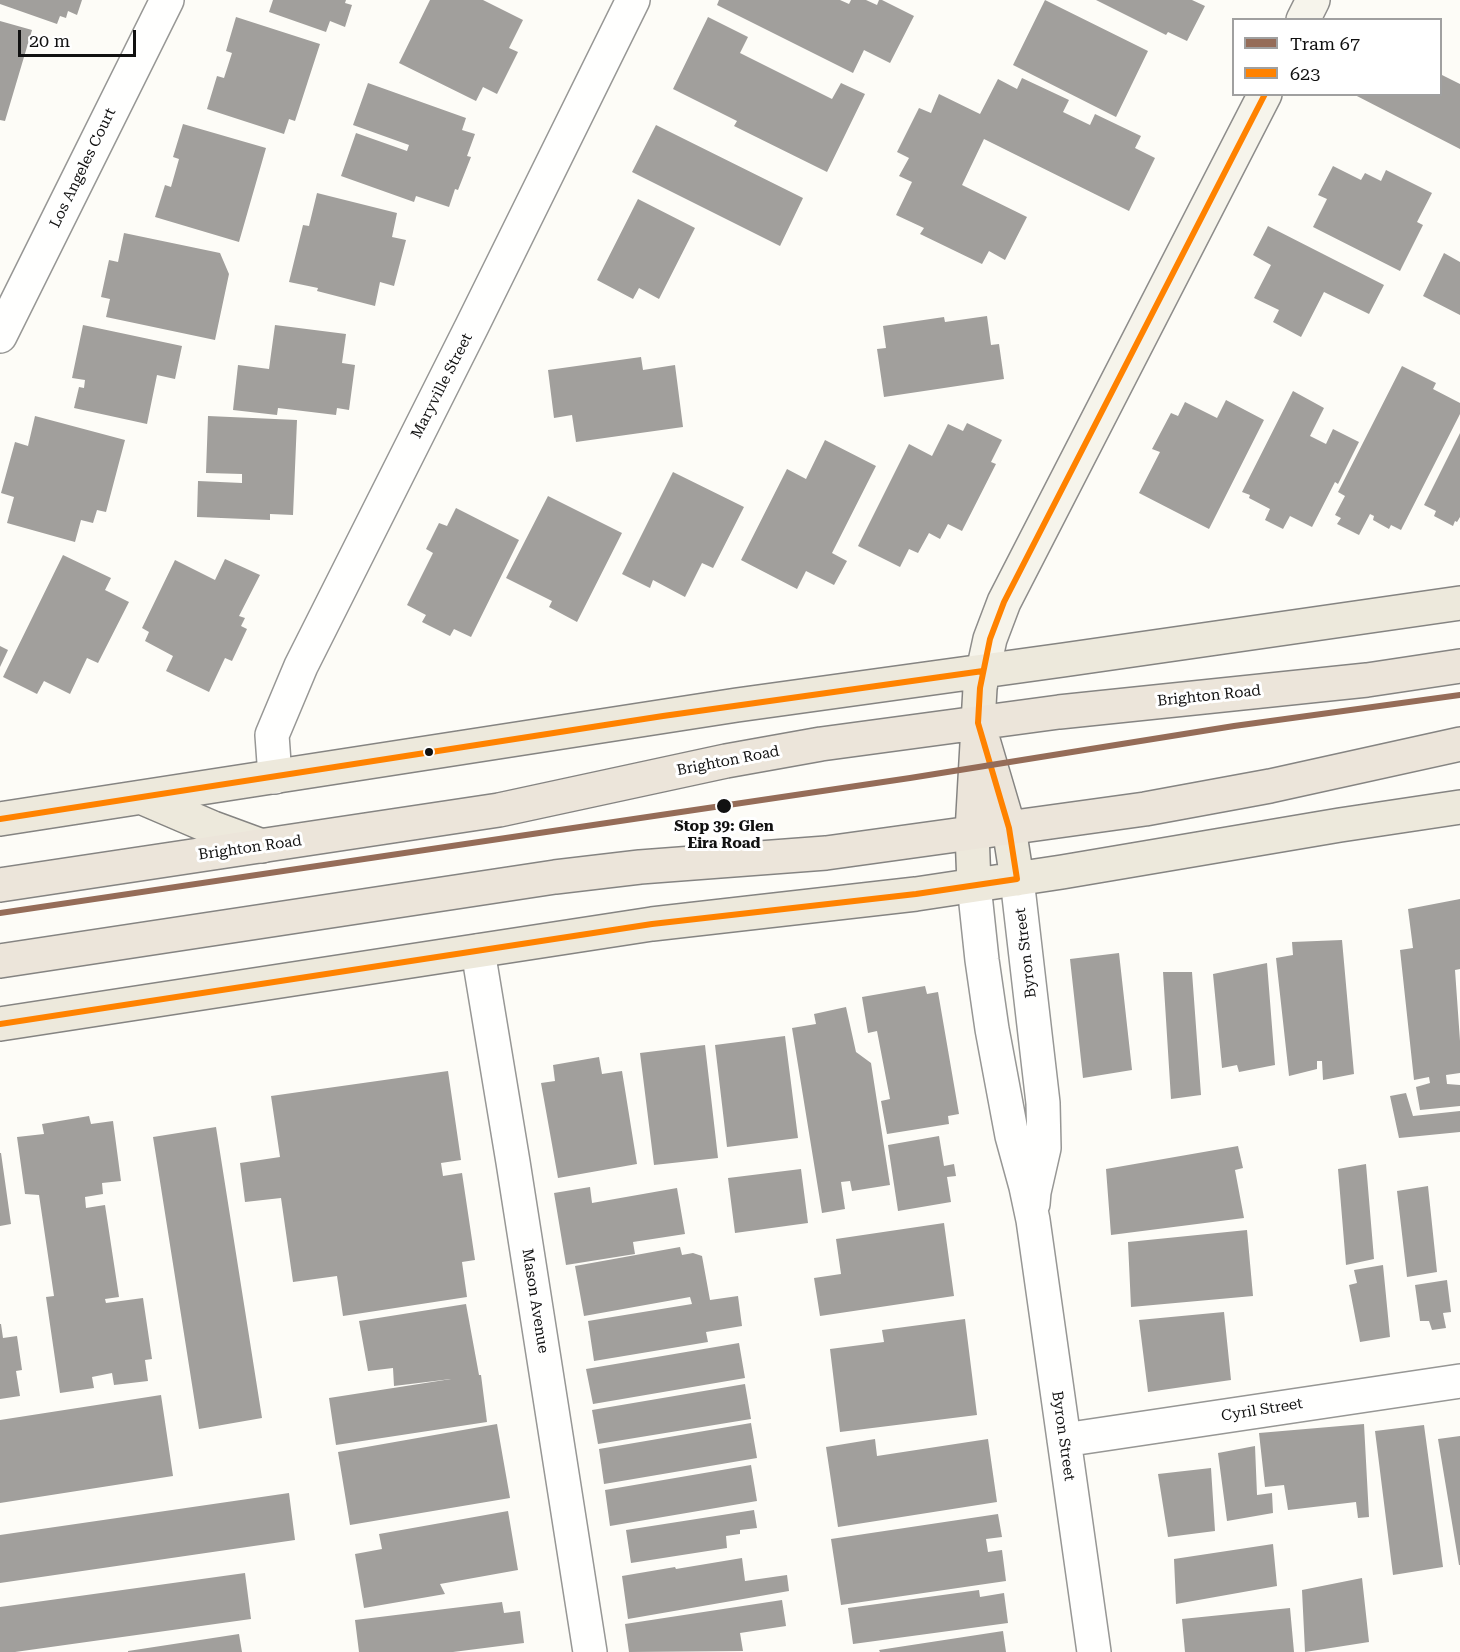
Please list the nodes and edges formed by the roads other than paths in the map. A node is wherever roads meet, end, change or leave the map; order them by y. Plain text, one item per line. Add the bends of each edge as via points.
1 (167, 0) edge
2 (633, 0) edge
3 (1312, 0) edge
4 (1304, 18) edge
5 (1264, 96) edge
6 (0, 336) edge
7 (1460, 603) edge
8 (1460, 666) edge
9 (982, 671) junction
10 (978, 723) junction
11 (1460, 744) edge
12 (275, 777) junction
13 (141, 798) junction
14 (1460, 807) edge
15 (0, 819) edge
16 (1009, 828) junction
17 (972, 832) junction
18 (262, 846) junction
19 (1017, 879) junction
20 (0, 885) edge
21 (974, 885) junction
22 (478, 951) junction
23 (0, 961) edge
24 (0, 1024) edge
25 (1033, 1220) junction
26 (1460, 1381) edge
27 (1064, 1440) junction
28 (590, 1652) edge
29 (1094, 1652) edge

1 - 6 street, Los Angeles Court
2 - 12 street, Maryville Street via 300,666 272,735
3 - 4 main road
5 - 9 main road via 1004,602
7 - 9 main road
8 - 10 highway, Brighton Road
9 - 10 main road
9 - 12 main road via 705,709
10 - 16 highway
10 - 17 highway
10 - 18 highway, Brighton Road via 785,750 499,810
11 - 16 highway via 1196,801
12 - 13 main road
13 - 15 main road
13 - 18 main road
14 - 19 main road
16 - 17 highway
16 - 19 main road, Byron Street
17 - 21 main road, Byron Street
17 - 23 highway via 826,853 555,877
18 - 20 highway, Brighton Road
19 - 21 main road
19 - 25 street, Byron Street via 1043,1103 1044,1148 1034,1192
21 - 22 main road via 652,924
21 - 25 street, Byron Street via 992,1029 1013,1143
22 - 24 main road
22 - 28 street, Mason Avenue
25 - 27 street, Byron Street
26 - 27 street, Cyril Street
27 - 29 street, Byron Street

